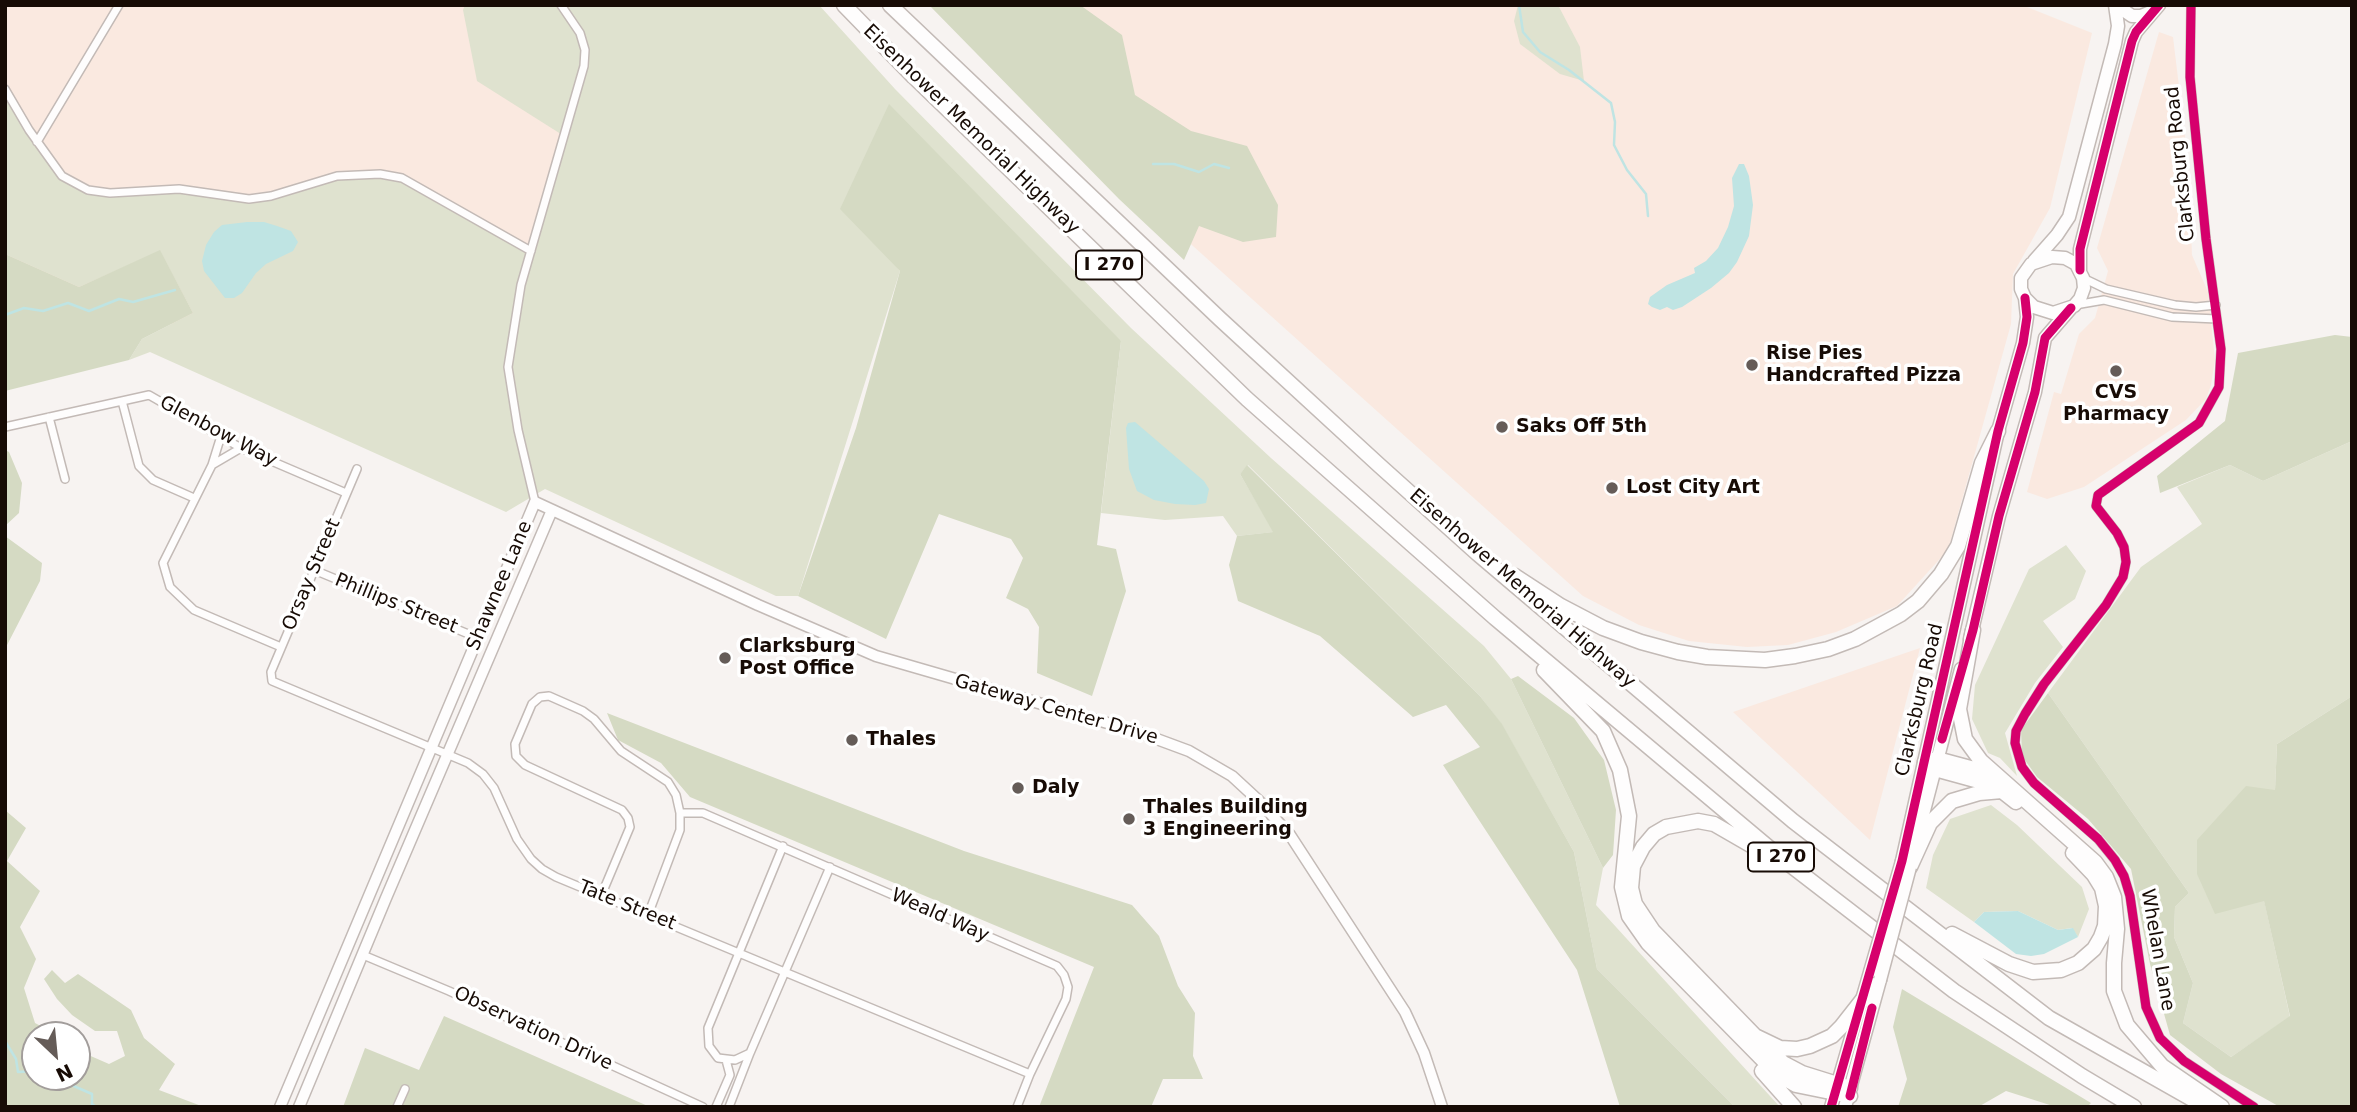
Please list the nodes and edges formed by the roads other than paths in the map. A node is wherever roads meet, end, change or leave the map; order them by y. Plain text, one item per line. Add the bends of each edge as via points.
1 (119, 5) edge
2 (561, 5) edge
3 (844, 5) edge
4 (890, 5) edge
5 (2116, 5) edge
6 (2159, 5) edge
7 (2191, 5) edge
8 (5, 89) edge
9 (37, 142) junction
10 (531, 251) junction
11 (2034, 261) junction
12 (2082, 274) junction
13 (2025, 298) junction
14 (2216, 305) junction
15 (2073, 307) junction
16 (2217, 319) junction
17 (122, 401) junction
18 (49, 417) junction
19 (5, 427) edge
20 (1997, 431) junction
21 (221, 436) junction
22 (241, 448) junction
23 (212, 465) junction
24 (357, 469) dead end
25 (65, 479) dead end
26 (346, 493) junction
27 (194, 498) junction
28 (2096, 500) joint
29 (536, 502) junction
30 (552, 510) junction
31 (1478, 554) junction
32 (314, 570) junction
33 (1450, 578) junction
34 (1973, 630) junction
35 (478, 638) junction
36 (281, 647) junction
37 (272, 681) joint
38 (432, 747) junction
39 (447, 754) junction
40 (1932, 763) junction
41 (2004, 786) junction
42 (680, 813) junction
43 (783, 846) junction
44 (1906, 864) junction
45 (830, 867) junction
46 (1825, 892) junction
47 (601, 896) junction
48 (648, 915) junction
49 (1920, 918) junction
50 (740, 954) junction
51 (363, 955) junction
52 (787, 972) junction
53 (1875, 976) junction
54 (1689, 985) junction
55 (1863, 999) junction
56 (1755, 1036) junction
57 (750, 1053) junction
58 (726, 1060) junction
59 (1030, 1074) junction
60 (1433, 1086) junction
61 (405, 1089) dead end
62 (1842, 1096) edge
63 (281, 1107) edge
64 (299, 1107) edge
65 (397, 1107) edge
66 (703, 1107) edge
67 (716, 1107) edge
68 (729, 1107) edge
69 (1017, 1107) edge
70 (1435, 1107) edge
71 (1442, 1107) edge
72 (1794, 1107) edge
73 (2134, 1107) edge
74 (2206, 1107) edge
75 (2222, 1107) edge
76 (2254, 1107) edge

1 - 9 street
2 - 10 street, Shawnee Lane via 580,33 584,66
3 - 33 highway, Eisenhower Memorial Highway / I 270 via 1247,400
4 - 31 highway, Eisenhower Memorial Highway / I 270 via 1297,391
5 - 6 main road via 2126,14 2141,16
5 - 11 main road via 2115,44 2069,217
6 - 12 main road via 2132,41 2080,249
7 - 14 street, Clarksburg Road via 2190,77
8 - 9 street
9 - 10 street via 62,176 88,190 178,189 249,199 337,176 402,178
10 - 29 street, Shawnee Lane via 508,367
11 - 12 main road via 2058,257 2076,264
11 - 13 main road via 2021,278
12 - 14 street via 2106,289 2175,305
12 - 15 main road via 2083,292
13 - 15 main road via 2034,307 2053,313
13 - 20 main road, Clarksburg Road via 2023,343
14 - 16 street, Clarksburg Road
15 - 16 street via 2104,300 2172,317
15 - 34 main road, Clarksburg Road via 2045,338
16 - 28 street, Clarksburg Road via 2219,387 2199,423 2106,488
17 - 18 street, Glenbow Way
17 - 21 street, Glenbow Way via 149,395
17 - 27 street via 139,466 153,481
18 - 19 street, Glenbow Way
18 - 25 street
20 - 31 highway via 1982,463 1958,546 1941,575 1901,614 1828,649 1735,660 1641,642 1561,606
20 - 40 main road, Clarksburg Road
21 - 22 street, Glenbow Way
21 - 23 street
22 - 23 street
22 - 26 street, Glenbow Way
23 - 27 street
24 - 26 street, Orsay Street
26 - 32 street, Orsay Street
27 - 36 street via 163,563 170,587 194,610
28 - 76 street, Whelan Lane via 2124,547 2123,577 2025,713 2016,731 2017,754 2034,783 2116,860 2130,895 2146,1007 2160,1038 2184,1061
29 - 30 street, Gateway Center Drive
29 - 35 street, Shawnee Lane
30 - 39 street, Shawnee Lane
30 - 60 street, Gateway Center Drive via 876,656 1135,731 1189,751 1232,776 1290,835 1362,944 1409,1021
31 - 49 highway, Eisenhower Memorial Highway / I 270 via 1793,821
32 - 35 street, Phillips Street
32 - 36 street, Orsay Street
33 - 46 highway, Eisenhower Memorial Highway / I 270
33 - 54 highway via 1602,731 1620,770 1629,816 1622,887 1626,909 1648,943
34 - 40 main road, Clarksburg Road
34 - 41 highway via 1960,723 1971,750
35 - 38 street, Shawnee Lane
36 - 37 street, Orsay Street
37 - 38 street, Tate Street
38 - 39 street, Tate Street
38 - 63 street, Shawnee Lane
39 - 47 street, Tate Street via 484,774 517,839 542,869
39 - 51 street, Shawnee Lane
40 - 41 highway via 1983,770
40 - 44 main road, Clarksburg Road
41 - 44 highway via 1945,806
41 - 49 highway via 2102,888 2105,926 2094,949 2061,970 2033,972
41 - 75 highway via 2095,862 2106,877 2114,897 2117,929 2114,991 2127,1025 2162,1066
42 - 43 street, Weald Way via 703,813
42 - 47 street via 668,782 621,751 583,710 549,696 532,704 515,744 516,756 525,765 622,810 628,818 630,827
42 - 48 street via 680,830
43 - 45 street, Weald Way
43 - 50 street
44 - 53 main road, Clarksburg Road, bridge
45 - 52 street
45 - 59 street, Weald Way via 1057,966 1068,987 1066,999
46 - 56 highway via 1728,831 1698,821 1680,822 1654,834 1633,866 1635,904 1653,931
46 - 73 highway, Eisenhower Memorial Highway / I 270 via 1954,991
47 - 48 street, Tate Street
48 - 50 street, Tate Street
49 - 74 highway, Eisenhower Memorial Highway / I 270 via 2049,1018
50 - 52 street, Tate Street
50 - 58 street via 708,1028 709,1046
51 - 64 street, Shawnee Lane
51 - 66 street, Observation Drive
52 - 57 street
52 - 59 street, Tate Street
53 - 55 main road, Clarksburg Road
53 - 62 main road, Clarksburg Road
54 - 62 highway via 1777,1073 1797,1085
54 - 72 highway
55 - 56 highway via 1832,1036 1810,1046 1780,1048
55 - 62 main road, Clarksburg Road
56 - 62 highway via 1783,1063
57 - 58 street
57 - 68 street
58 - 67 street via 730,1076
59 - 69 street, Weald Way
60 - 70 street, Gateway Center Drive
60 - 71 street, Gateway Center Drive
61 - 65 street

